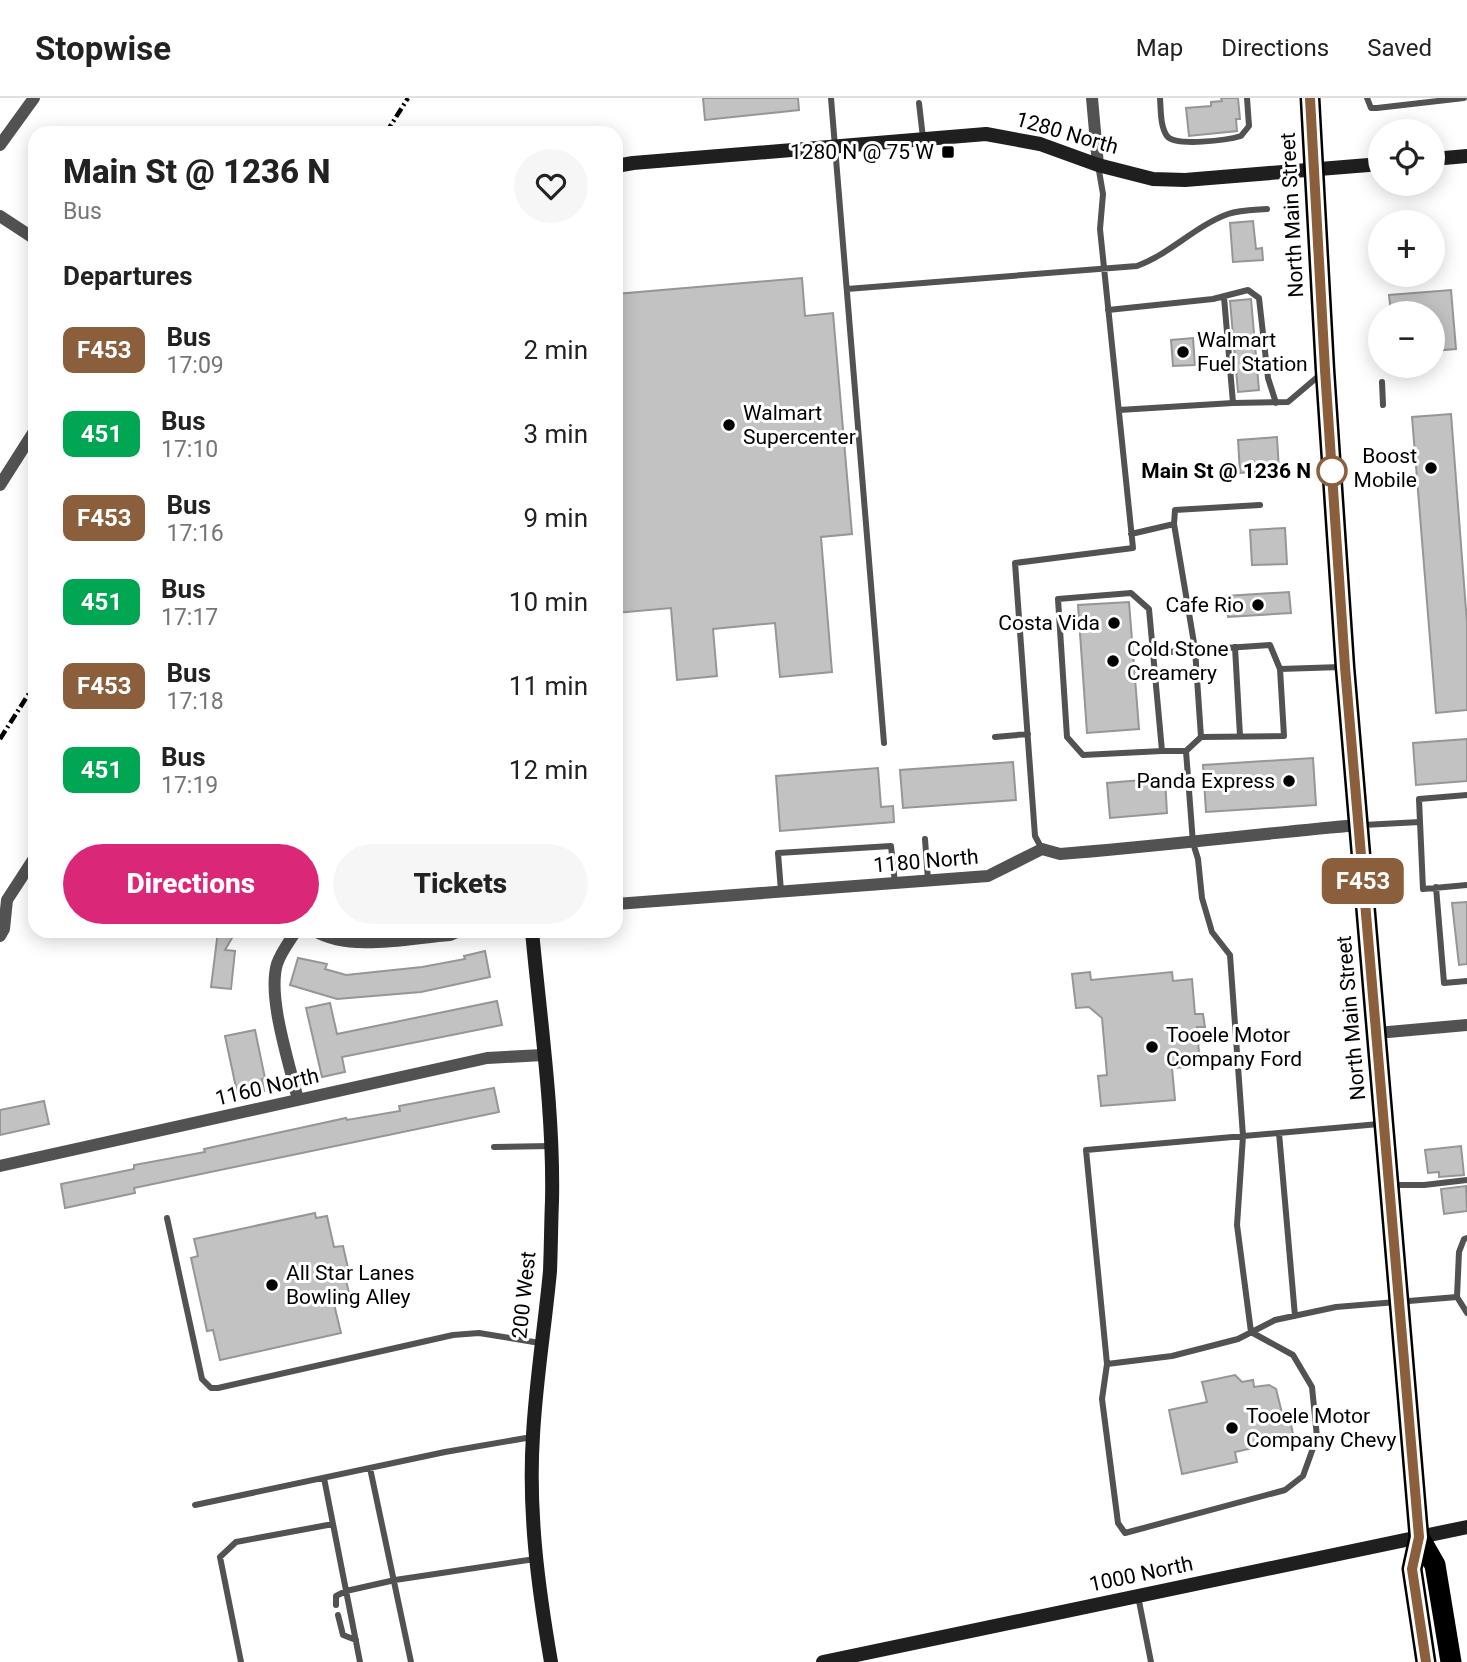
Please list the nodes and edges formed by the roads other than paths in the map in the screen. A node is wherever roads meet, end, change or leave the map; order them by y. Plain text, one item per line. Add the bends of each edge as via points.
1 (34, 98) edge
2 (831, 98) edge
3 (1092, 98) edge
4 (1160, 98) edge
5 (1247, 98) edge
6 (1310, 98) edge
7 (1367, 98) edge
8 (1464, 98) edge
9 (1426, 101) edge
10 (919, 103) dead end
11 (923, 138) junction
12 (0, 145) edge
13 (835, 146) junction
14 (1467, 156) edge
15 (1445, 158) edge
16 (623, 165) edge
17 (1098, 165) junction
18 (1368, 165) edge
19 (1315, 171) junction
20 (1267, 209) dead end
21 (0, 216) edge
22 (28, 234) edge
23 (1104, 270) junction
24 (847, 289) junction
25 (1224, 297) junction
26 (1108, 310) junction
27 (1325, 370) junction
28 (1382, 382) dead end
29 (1233, 403) junction
30 (1276, 403) junction
31 (1383, 405) dead end
32 (1119, 410) junction
33 (28, 441) edge
34 (0, 485) edge
35 (1260, 505) dead end
36 (1174, 524) junction
37 (1131, 534) junction
38 (1235, 647) junction
39 (1195, 649) junction
40 (1153, 653) junction
41 (1345, 667) junction
42 (1280, 669) junction
43 (1028, 734) junction
44 (1240, 736) junction
45 (995, 737) dead end
46 (1201, 737) junction
47 (884, 743) dead end
48 (1162, 751) junction
49 (1186, 751) junction
50 (1467, 795) edge
51 (1420, 822) junction
52 (1357, 825) junction
53 (925, 839) dead end
54 (1193, 843) junction
55 (1042, 849) junction
56 (28, 868) edge
57 (928, 880) junction
58 (895, 883) junction
59 (1467, 885) edge
60 (1436, 887) junction
61 (781, 891) junction
62 (623, 903) edge
63 (0, 936) edge
64 (291, 938) edge
65 (332, 938) edge
66 (416, 938) edge
67 (533, 938) edge
68 (1467, 981) edge
69 (1467, 1025) edge
70 (1377, 1033) junction
71 (543, 1055) junction
72 (298, 1100) junction
73 (1385, 1124) junction
74 (1279, 1133) junction
75 (1243, 1136) junction
76 (495, 1146) dead end
77 (551, 1146) junction
78 (0, 1166) edge
79 (1467, 1180) edge
80 (1390, 1185) junction
81 (167, 1218) dead end
82 (1467, 1238) edge
83 (1457, 1297) junction
84 (1400, 1303) junction
85 (1467, 1312) edge
86 (1295, 1316) junction
87 (1251, 1332) junction
88 (540, 1343) junction
89 (1107, 1364) junction
90 (532, 1437) junction
91 (370, 1468) junction
92 (324, 1478) junction
93 (195, 1506) dead end
94 (333, 1524) junction
95 (1467, 1527) edge
96 (1419, 1537) junction
97 (535, 1559) junction
98 (395, 1580) junction
99 (346, 1591) junction
100 (1138, 1596) junction
101 (336, 1605) dead end
102 (338, 1615) dead end
103 (356, 1640) junction
104 (842, 1660) edge
105 (241, 1662) edge
106 (360, 1662) edge
107 (411, 1662) edge
108 (551, 1662) edge
109 (823, 1662) edge
110 (1151, 1662) edge
111 (1426, 1662) edge
112 (1451, 1662) edge

1 - 12 street
2 - 13 lane
3 - 17 street
4 - 5 lane via 1163,128 1172,140 1183,143 1241,136 1249,126
6 - 19 highway, North Main Street
7 - 9 lane via 1371,108
8 - 9 lane
10 - 11 lane
11 - 13 street, 1280 North
11 - 17 street, 1280 North via 986,134 1014,138
13 - 16 street, 1280 North
13 - 24 lane
14 - 15 street
17 - 19 street, 1280 North via 1153,179 1185,180
17 - 23 lane
18 - 19 street, 1280 North
19 - 27 highway, North Main Street
20 - 23 lane via 1230,213 1149,261
21 - 22 street
23 - 24 lane
23 - 26 lane
24 - 47 lane
25 - 26 lane
25 - 29 lane
25 - 30 lane via 1248,290 1259,298 1268,377
26 - 32 lane
27 - 30 lane via 1288,402
27 - 41 highway, North Main Street
28 - 31 lane
29 - 30 lane
29 - 32 lane
32 - 37 lane
33 - 34 street
35 - 36 lane via 1175,510
36 - 37 lane
36 - 39 lane
37 - 43 lane via 1133,548 1015,563
38 - 39 lane
38 - 42 lane via 1270,645
38 - 44 lane
39 - 40 lane
39 - 46 lane
40 - 48 lane
40 - 48 lane via 1149,609 1131,593 1058,599 1067,737 1083,755
41 - 42 lane
41 - 52 highway, North Main Street
42 - 44 lane via 1284,736
43 - 45 lane
43 - 55 lane via 1035,836
44 - 46 lane
46 - 49 lane
48 - 49 lane
49 - 54 lane
50 - 51 lane via 1419,799
51 - 52 lane
51 - 60 lane via 1423,889
52 - 54 street
52 - 70 highway, North Main Street
53 - 57 lane
54 - 55 street via 1060,854
54 - 75 lane via 1212,932 1230,955
55 - 57 street, 1180 North via 988,876
56 - 63 street via 7,900
57 - 58 street, 1180 North
58 - 61 street, 1180 North
58 - 61 lane via 891,846 778,853
59 - 60 lane
60 - 68 lane via 1444,983
61 - 62 street, 1180 North
64 - 72 street via 281,954 274,982
65 - 66 street via 359,943
67 - 71 street, 200 West
69 - 70 street
70 - 73 highway, North Main Street
71 - 72 street, 1160 North via 487,1058
71 - 77 street, 200 West
72 - 78 street, 1160 North
73 - 74 lane
73 - 80 highway, North Main Street
74 - 75 lane
74 - 86 lane
75 - 87 lane via 1237,1225
75 - 89 lane via 1086,1150
76 - 77 lane
77 - 88 street, 200 West via 550,1270
79 - 80 lane
80 - 84 highway, North Main Street
81 - 88 lane via 202,1379 211,1388 465,1333
82 - 83 lane via 1459,1252
83 - 84 lane
83 - 85 lane
84 - 86 lane via 1336,1307
84 - 96 highway, North Main Street
86 - 87 lane
87 - 89 lane via 1172,1356
87 - 89 lane via 1293,1355 1312,1387 1317,1437 1303,1476 1285,1490 1125,1533 1118,1523 1102,1399
88 - 90 street, 200 West
90 - 91 lane
90 - 97 street, 200 West
91 - 92 lane
91 - 98 lane
92 - 93 lane
92 - 94 lane
94 - 99 lane
94 - 105 lane via 236,1542 220,1558
95 - 96 street, 1000 North
96 - 100 street, 1000 North
96 - 111 highway via 1412,1569
96 - 112 highway via 1435,1565
97 - 98 lane
97 - 108 street, 200 West
98 - 99 lane
98 - 107 lane
99 - 101 lane via 336,1596
99 - 103 lane
100 - 104 street, 1000 North
100 - 110 lane
102 - 103 lane via 343,1635
103 - 106 lane
104 - 109 street, 1000 North

